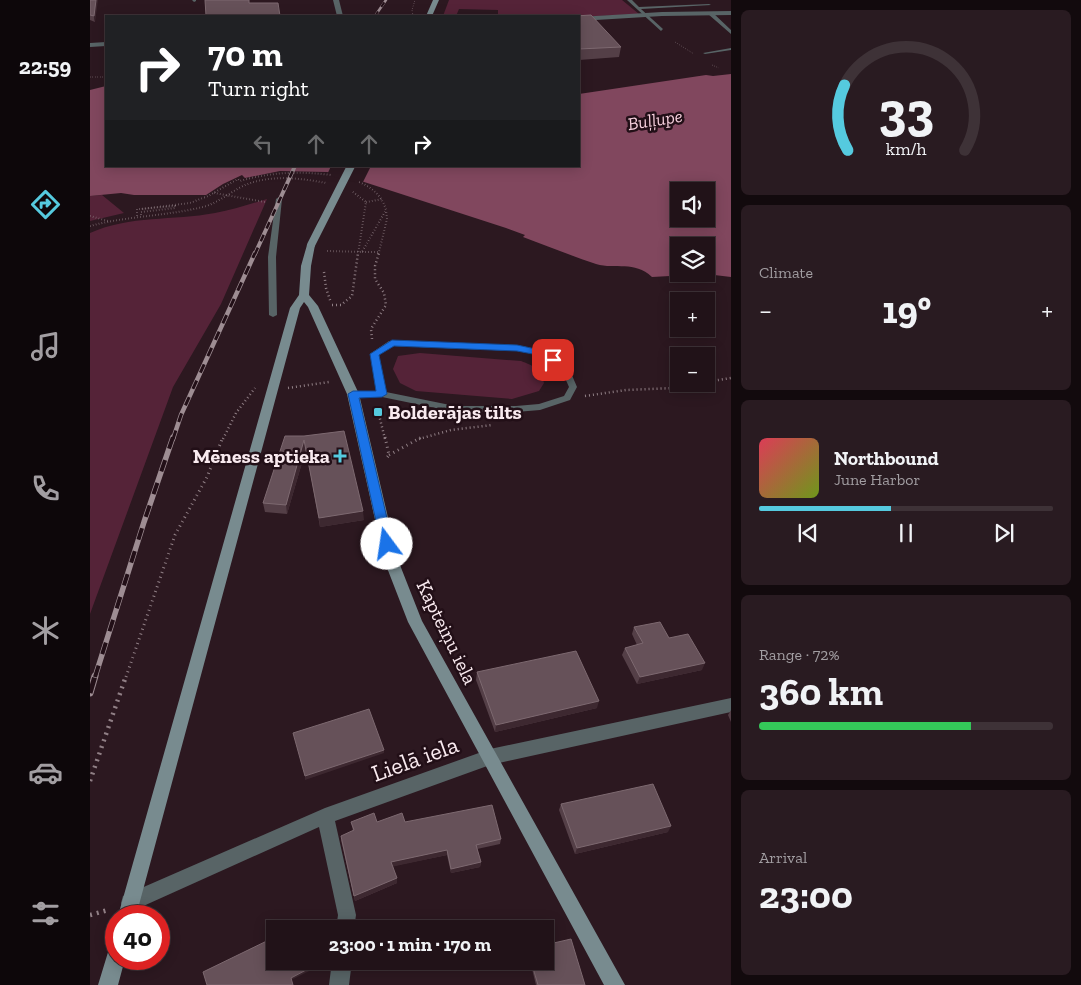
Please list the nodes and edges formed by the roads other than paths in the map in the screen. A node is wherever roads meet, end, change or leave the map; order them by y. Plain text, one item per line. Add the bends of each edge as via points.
1 (336, 0) edge
2 (436, 0) edge
3 (629, 0) edge
4 (709, 5) dead end
5 (638, 8) junction
6 (710, 13) junction
7 (731, 13) edge
8 (340, 15) edge
9 (429, 15) edge
10 (645, 15) junction
11 (580, 19) edge
12 (661, 30) dead end
13 (731, 33) edge
14 (105, 44) edge
15 (90, 45) edge
16 (731, 49) edge
17 (705, 52) dead end
18 (350, 167) edge
19 (279, 200) dead end
20 (304, 295) junction
21 (273, 315) dead end
22 (353, 394) junction
23 (382, 394) junction
24 (731, 705) edge
25 (490, 757) junction
26 (325, 816) junction
27 (130, 905) edge
28 (139, 905) edge
29 (346, 920) edge
30 (112, 970) edge
31 (341, 970) edge
32 (108, 985) edge
33 (339, 985) edge
34 (615, 985) edge

1 - 8 street
2 - 9 street
3 - 5 lane
4 - 5 lane
5 - 10 lane
6 - 7 street
6 - 10 street
6 - 13 lane
10 - 11 street
10 - 12 lane
14 - 15 street
16 - 17 lane
18 - 20 street, bridge via 311,245
19 - 21 lane via 272,257
20 - 22 street, Kapteiņu iela via 314,306
20 - 27 street via 295,308 261,425 228,557
22 - 23 lane
22 - 25 street, Kapteiņu iela via 391,560 415,622
23 - 23 lane via 455,409 516,409 540,407 567,398 573,387 564,368 541,353 517,348 392,343 374,354
24 - 25 street, Lielā iela
25 - 26 street, Lielā iela
25 - 34 street, Kapteiņu iela
26 - 28 street, Lielā iela
26 - 29 street
30 - 32 street
31 - 33 street

